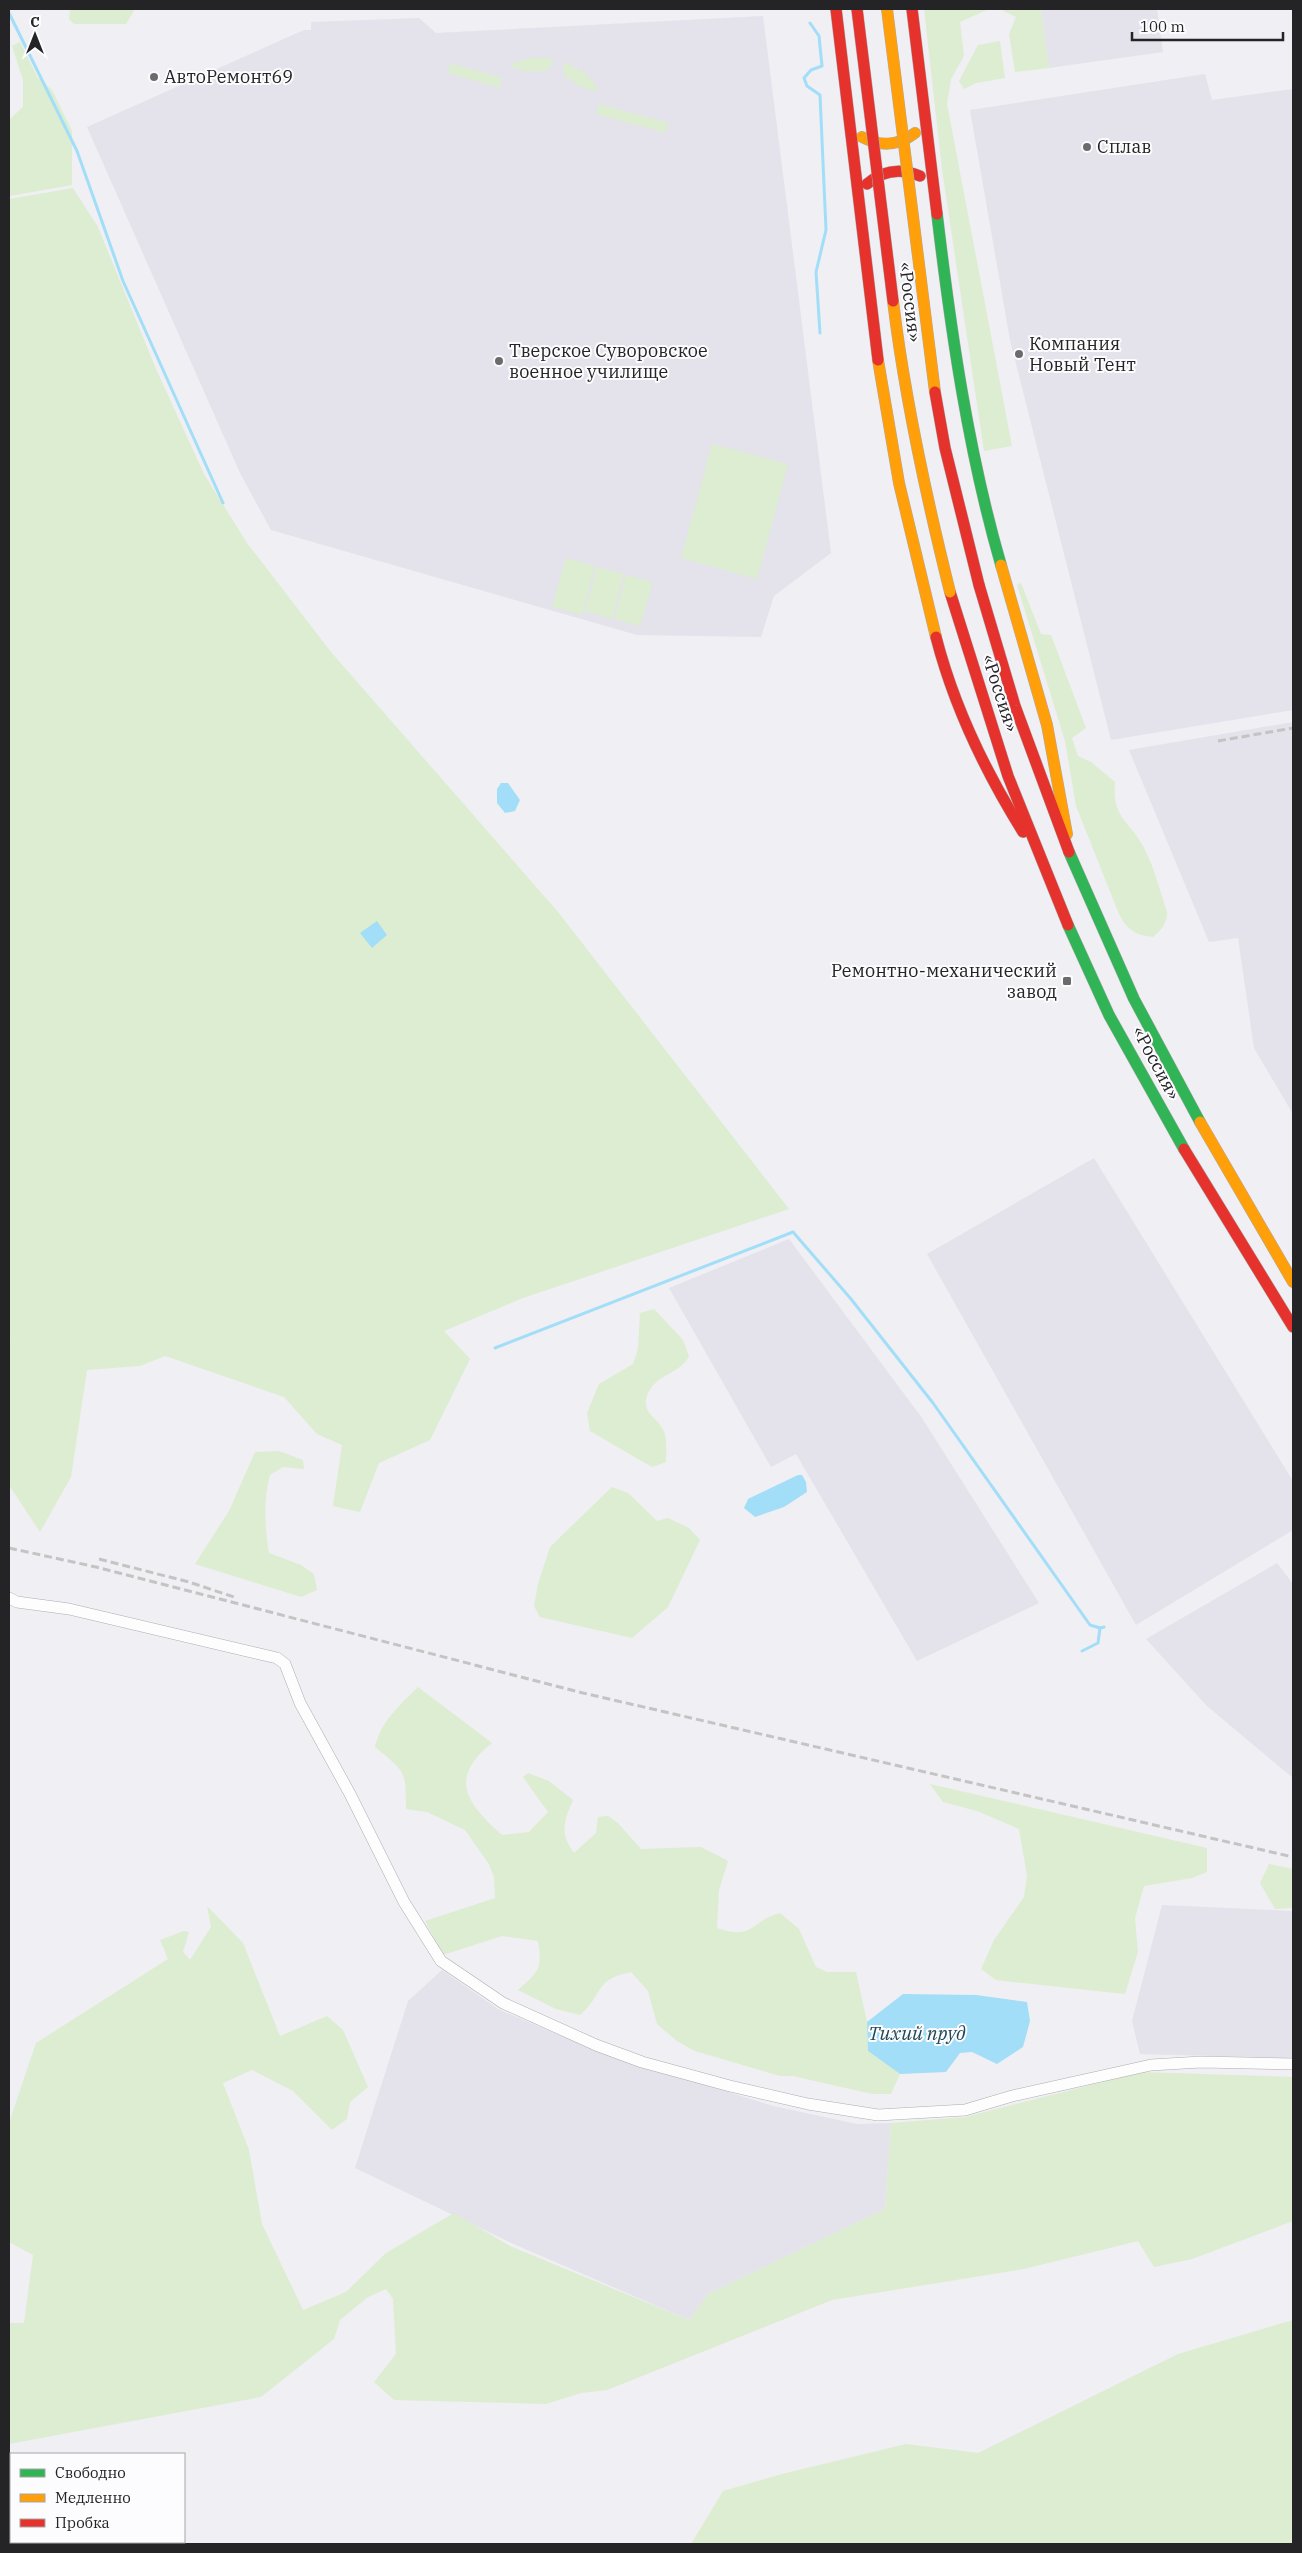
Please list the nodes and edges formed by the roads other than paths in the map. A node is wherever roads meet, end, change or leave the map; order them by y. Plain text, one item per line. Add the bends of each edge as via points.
1 (836, 9) edge
2 (858, 9) edge
3 (886, 9) edge
4 (912, 9) edge
5 (925, 120) junction
6 (850, 125) junction
7 (932, 186) junction
8 (858, 197) junction
9 (1071, 854) junction
10 (1044, 865) junction
11 (1293, 1282) edge
12 (1291, 1324) edge
13 (1293, 1335) edge
14 (9, 1598) edge
15 (1293, 2064) edge

1 - 6 main road
2 - 10 main road, «Россия», bridge via 902,374 928,503 976,679 1015,793
3 - 9 main road, «Россия», bridge via 931,367 945,448 978,585 1021,724
4 - 5 main road
5 - 6 main road via 913,136 889,145 870,142
5 - 7 main road
6 - 8 main road
7 - 8 main road via 917,175 892,171 869,182
7 - 9 main road via 946,294 990,527 1047,725
8 - 10 main road via 876,353 897,480 928,607 952,690 976,749
9 - 11 main road, «Россия» via 1109,945 1164,1056
10 - 12 main road, «Россия» via 1070,930 1138,1069
12 - 13 main road, «Россия»
14 - 15 street via 277,1658 284,1664 300,1703 404,1902 441,1961 503,2003 642,2062 808,2104 878,2115 965,2110 1012,2096 1151,2065 1200,2062

